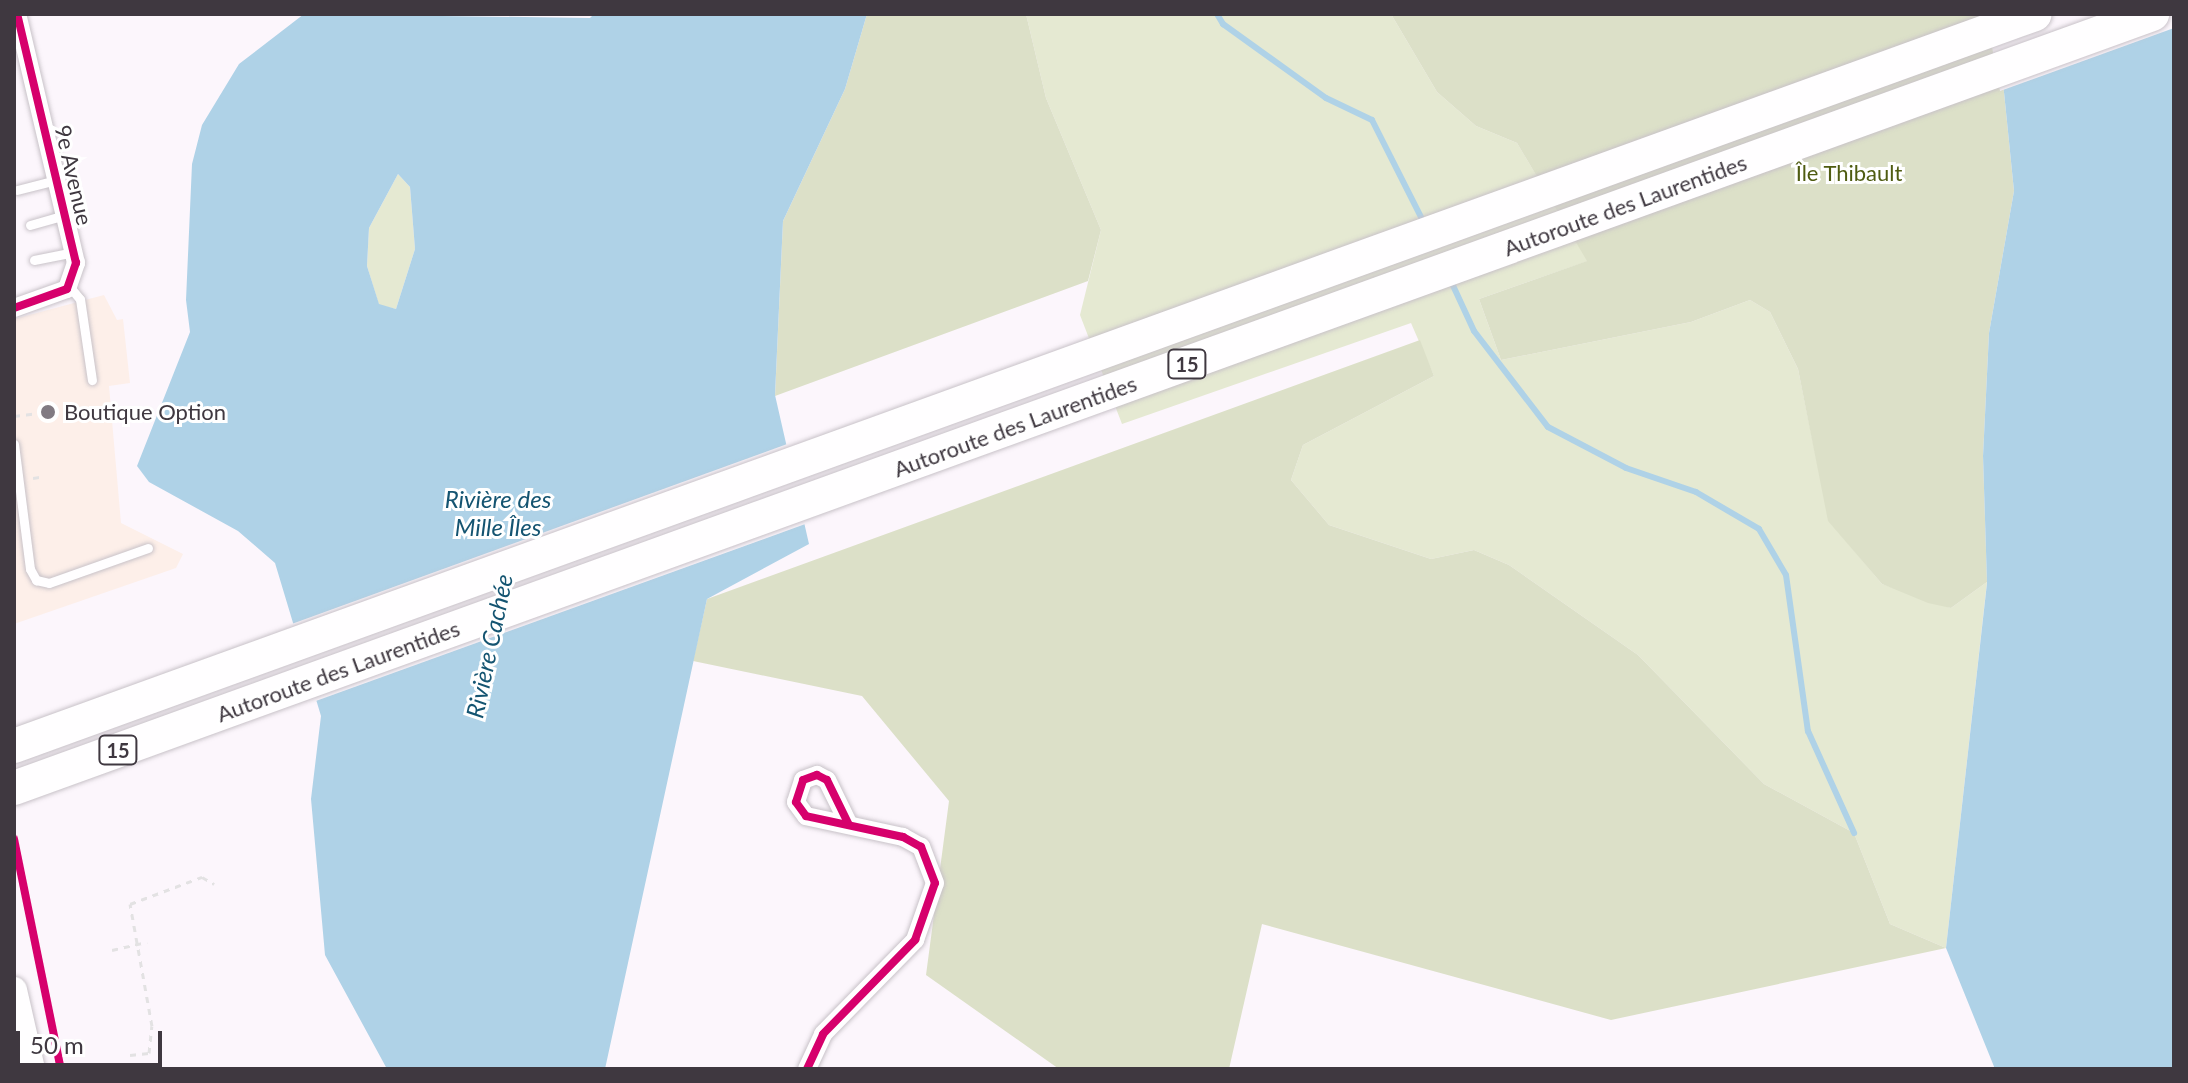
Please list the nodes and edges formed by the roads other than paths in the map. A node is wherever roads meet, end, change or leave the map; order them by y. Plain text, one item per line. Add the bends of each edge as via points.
1 (17, 14) edge
2 (2035, 14) edge
3 (2152, 14) edge
4 (57, 179) junction
5 (17, 190) dead end
6 (65, 214) junction
7 (30, 225) dead end
8 (74, 252) junction
9 (34, 260) dead end
10 (69, 286) junction
11 (14, 308) edge
12 (92, 380) dead end
13 (14, 444) edge
14 (148, 548) dead end
15 (14, 746) edge
16 (14, 788) edge
17 (849, 825) dead end
18 (14, 990) edge
19 (32, 1069) edge
20 (807, 1069) edge

1 - 4 street, 9e Avenue
2 - 15 highway, Autoroute des Laurentides / 15
3 - 16 highway, Autoroute des Laurentides / 15
4 - 5 lane
4 - 6 street, 9e Avenue
6 - 7 lane
6 - 8 street, 9e Avenue
8 - 9 lane
8 - 10 street, 9e Avenue
10 - 11 street via 54,297
10 - 12 lane via 80,299
13 - 14 lane via 30,569 36,580 49,583
17 - 20 street via 903,837 921,847 935,883 915,940 823,1034
18 - 19 main road

